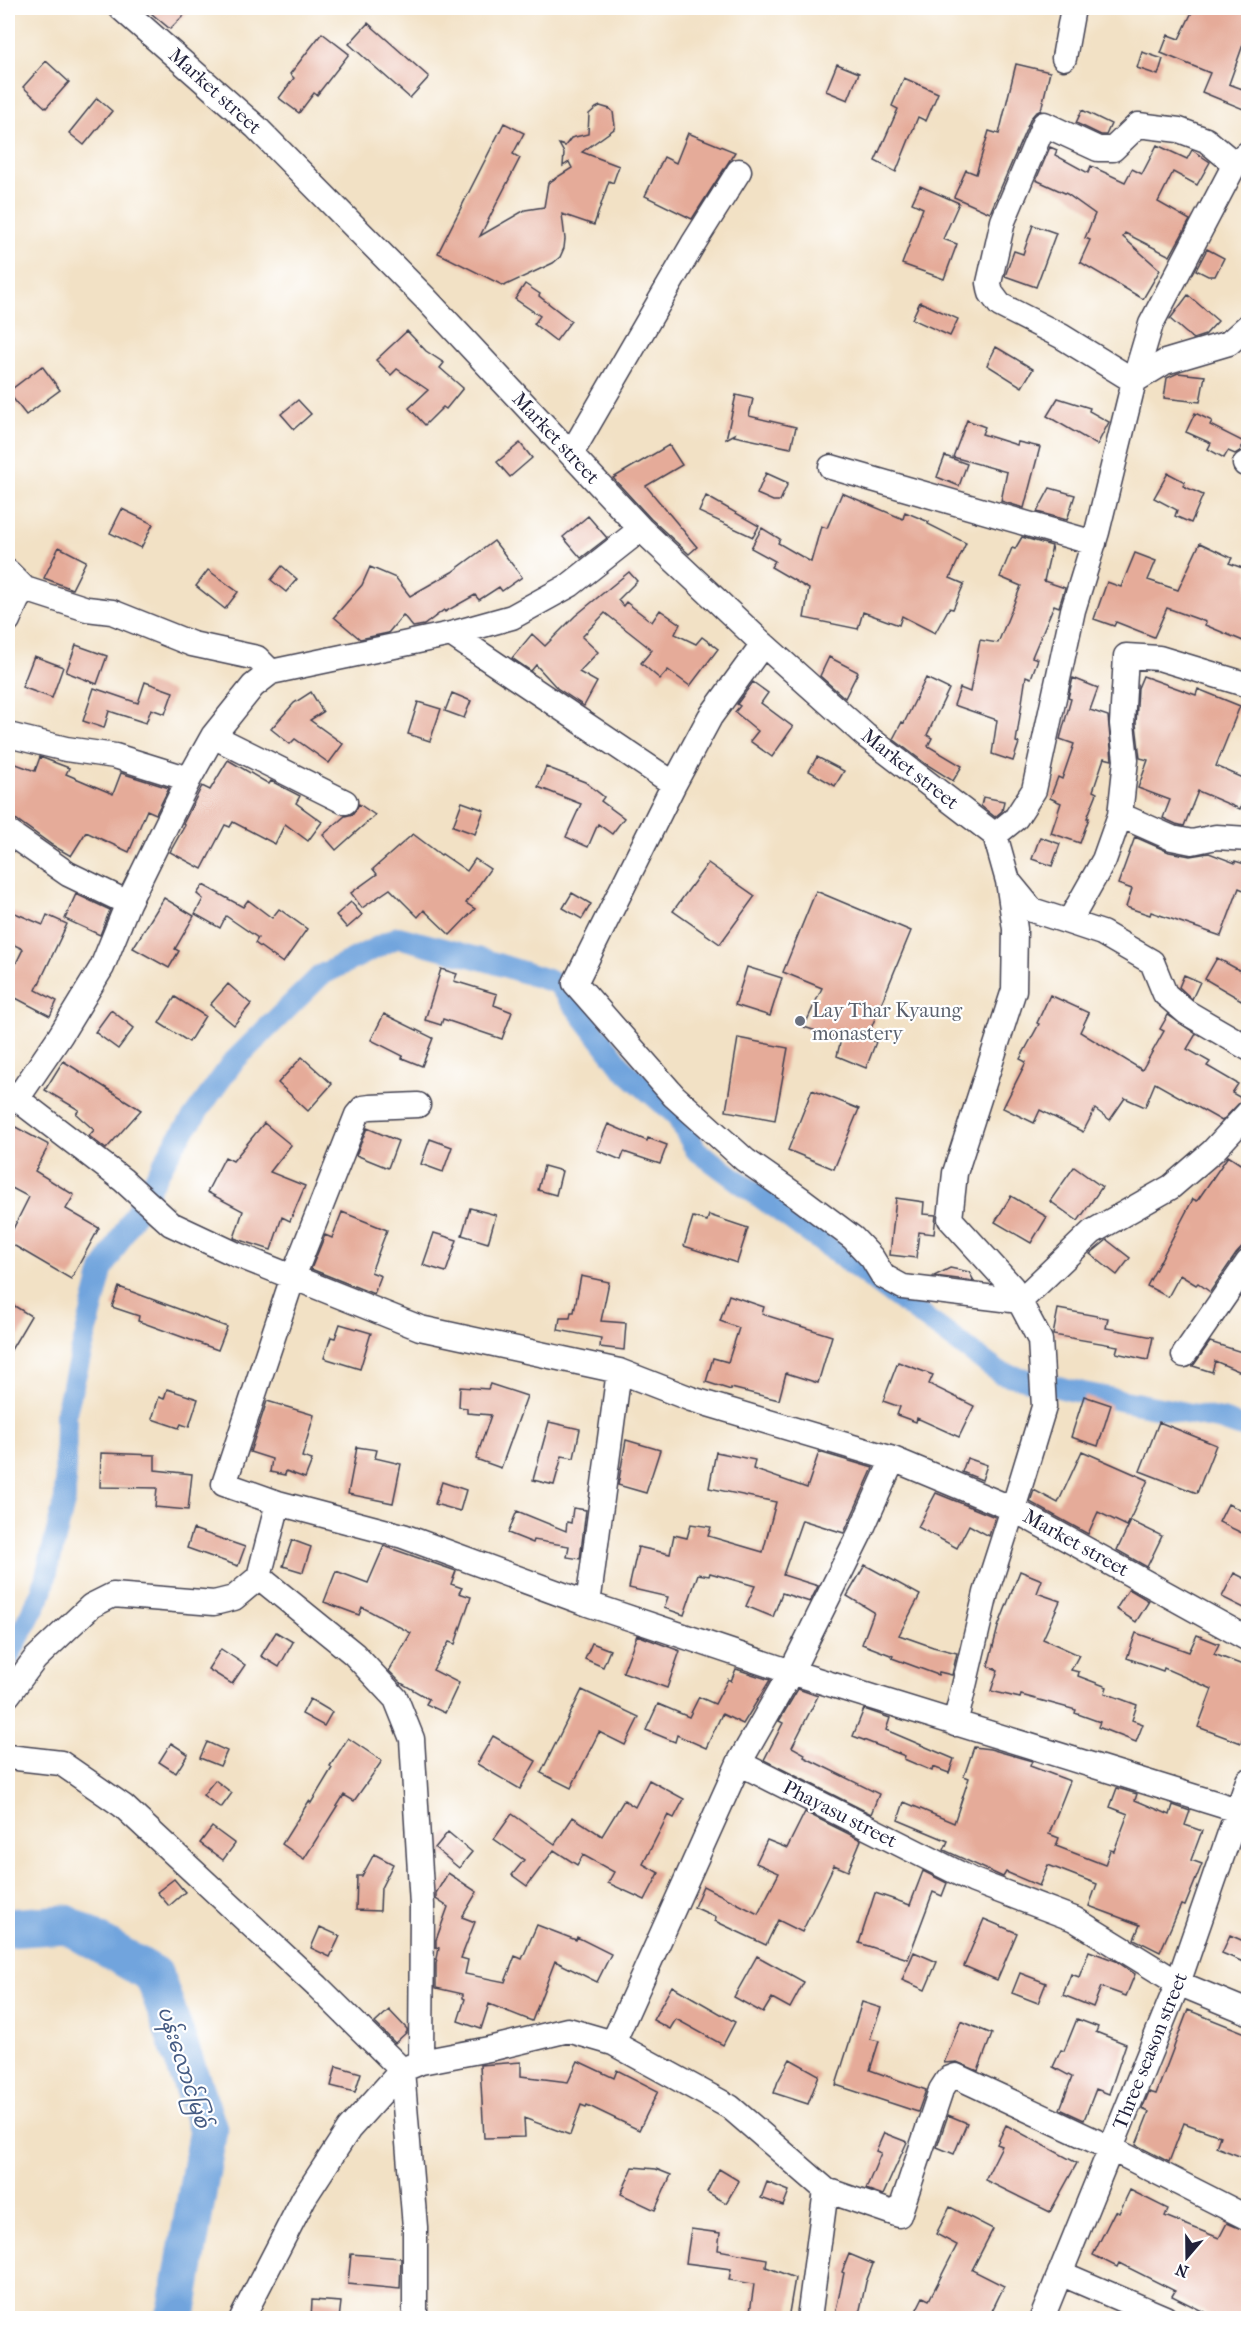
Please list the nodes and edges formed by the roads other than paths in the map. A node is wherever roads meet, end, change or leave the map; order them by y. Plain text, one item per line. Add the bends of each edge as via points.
1 (122, 8) edge
2 (1073, 8) edge
3 (1064, 58) dead end
4 (1242, 159) edge
5 (739, 171) dead end
6 (1248, 326) edge
7 (1239, 346) edge
8 (1134, 381) junction
9 (571, 454) junction
10 (831, 467) dead end
11 (640, 529) junction
12 (1094, 543) junction
13 (8, 572) edge
14 (26, 589) junction
15 (8, 620) edge
16 (451, 634) junction
17 (762, 644) junction
18 (271, 672) junction
19 (1248, 685) edge
20 (8, 735) edge
21 (213, 736) junction
22 (189, 779) junction
23 (674, 784) junction
24 (345, 802) dead end
25 (1120, 815) junction
26 (8, 832) edge
27 (995, 835) junction
28 (1248, 839) edge
29 (1008, 881) junction
30 (128, 903) junction
31 (1068, 922) junction
32 (1248, 1048) edge
33 (12, 1095) edge
34 (418, 1105) dead end
35 (1248, 1113) edge
36 (1248, 1262) edge
37 (293, 1277) junction
38 (1020, 1301) junction
39 (1184, 1355) dead end
40 (619, 1371) junction
41 (893, 1459) junction
42 (278, 1503) junction
43 (1013, 1509) junction
44 (259, 1577) junction
45 (588, 1604) junction
46 (1248, 1640) edge
47 (791, 1672) junction
48 (8, 1695) edge
49 (955, 1724) junction
50 (8, 1757) edge
51 (739, 1763) junction
52 (1248, 1781) edge
53 (1237, 1810) junction
54 (1178, 1983) junction
55 (1248, 2012) edge
56 (613, 2043) junction
57 (412, 2066) junction
58 (1110, 2148) junction
59 (826, 2190) junction
60 (1248, 2218) edge
61 (1060, 2273) junction
62 (242, 2319) edge
63 (415, 2319) edge
64 (809, 2319) edge
65 (1042, 2319) edge
66 (1165, 2319) edge

1 - 9 street, Market street via 256,127 425,298
2 - 3 street
4 - 8 street via 1151,324
4 - 8 street via 1179,130 1138,125 1113,149 1098,149 1044,124 1004,221 989,283 991,293 1000,305 1061,336
5 - 9 street
6 - 7 street
7 - 8 street via 1165,362
8 - 12 street
9 - 11 street, Market street
10 - 12 street
11 - 16 street via 570,585 512,617
11 - 17 street, Market street
12 - 27 street via 1072,610 1034,790 1016,818
13 - 14 street
14 - 15 street
14 - 18 street via 87,609 112,612 192,644 256,658
16 - 18 street
16 - 23 street
17 - 23 street via 710,717
17 - 27 street, Market street via 866,736
18 - 21 street via 253,686
19 - 25 street via 1159,658 1126,656 1122,724 1126,760
20 - 22 street via 115,756
21 - 22 street
21 - 24 street
22 - 30 street
23 - 38 street via 575,983 674,1096 745,1160 853,1238 883,1276 903,1287
25 - 28 street via 1172,838 1192,842 1216,837
25 - 31 street via 1104,860
26 - 30 street via 68,874
27 - 29 street, Market street
29 - 31 street via 1032,910
29 - 38 street, Market street via 1015,929 1014,990 955,1173 950,1219 1012,1287
30 - 33 street via 102,967 60,1036
31 - 32 street via 1102,933 1152,962 1165,994 1186,1012
33 - 37 street via 123,1180 171,1224
34 - 37 street via 363,1108 357,1115
35 - 38 street via 1214,1151 1171,1187 1092,1232
36 - 39 street
37 - 40 street via 420,1328
37 - 42 street via 224,1484
38 - 43 street, Market street via 1040,1340 1044,1407
40 - 41 street via 691,1400
40 - 45 street
41 - 43 street
41 - 47 street
42 - 44 street
42 - 45 street via 403,1536
43 - 46 street, Market street
43 - 49 street via 986,1593
44 - 48 street via 234,1598 214,1603 113,1596 91,1606 35,1659
44 - 57 street via 354,1654 396,1699 412,1739 422,1905
45 - 47 street
47 - 49 street
47 - 51 street
49 - 53 street
50 - 57 street via 61,1762 123,1806 318,1987
51 - 54 street, Phayasu street via 974,1881 1074,1919
51 - 56 street
52 - 53 street, Three season street
53 - 54 street, Three season street
54 - 55 street, Phayasu street
54 - 58 street, Three season street
56 - 57 street via 568,2030
56 - 59 street via 730,2107
57 - 62 street via 349,2129 304,2198
57 - 63 street
58 - 59 street via 956,2076 948,2079 941,2090 899,2215
58 - 60 street
58 - 61 street, Three season street
59 - 64 street
61 - 65 street, Three season street
61 - 66 street

